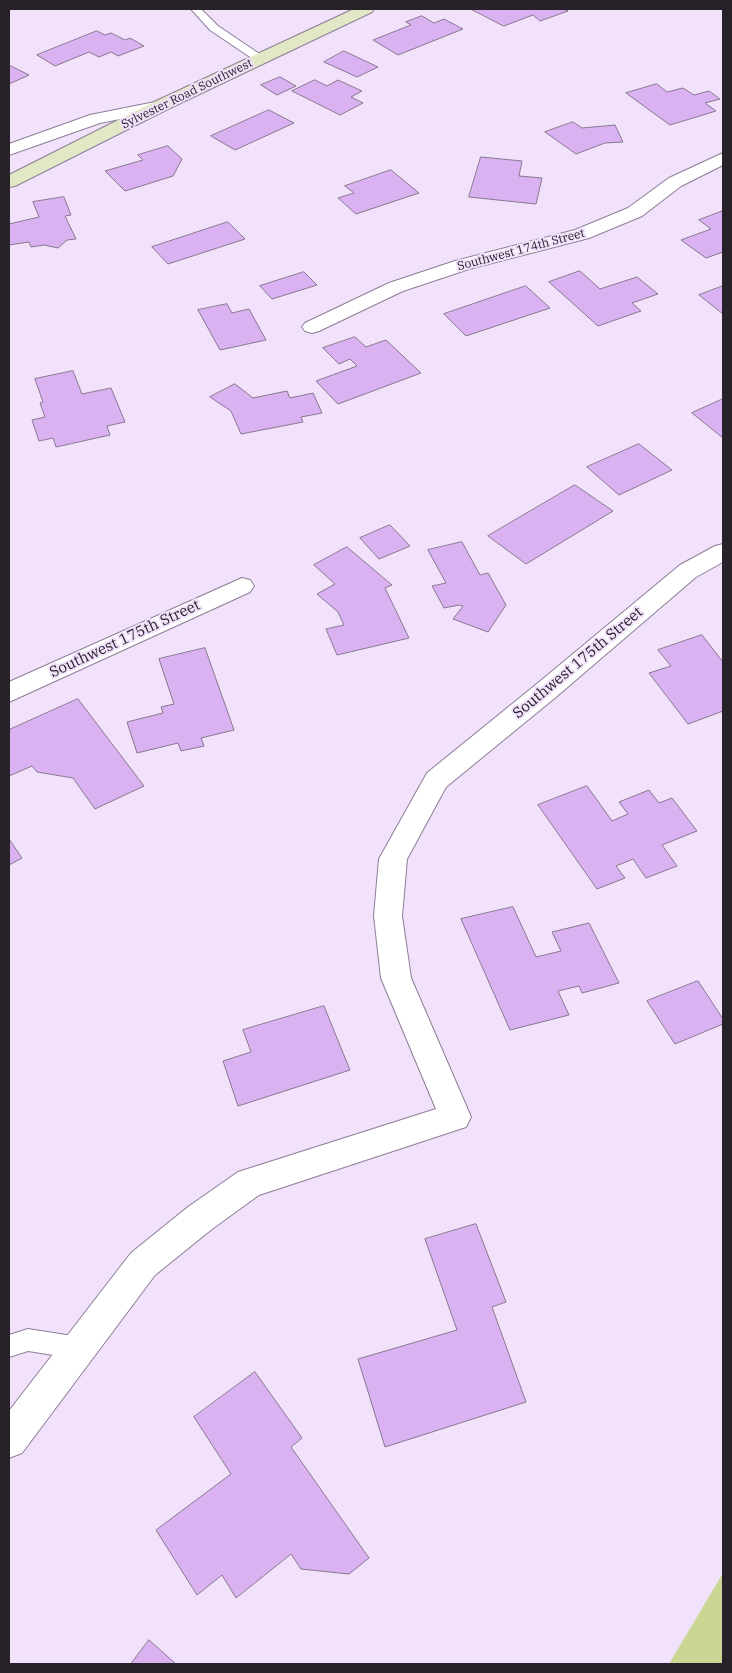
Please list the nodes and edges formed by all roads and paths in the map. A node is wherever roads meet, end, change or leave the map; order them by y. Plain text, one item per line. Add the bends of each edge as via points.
1 (196, 9) edge
2 (366, 9) edge
3 (260, 59) junction
4 (160, 106) junction
5 (9, 150) edge
6 (723, 158) edge
7 (9, 182) edge
8 (312, 327) dead end
9 (723, 552) edge
10 (242, 586) dead end
11 (9, 693) edge
12 (9, 1346) edge
13 (79, 1348) junction
14 (9, 1440) edge

1 - 3 lane via 214,28
2 - 3 street, Sylvester Road Southwest
3 - 4 street, Sylvester Road Southwest
4 - 5 street via 96,120
4 - 7 street, Sylvester Road Southwest
6 - 8 street, Southwest 174th Street via 675,182 635,212 582,234 462,265 396,287
9 - 13 street, Southwest 175th Street via 688,571 436,780 393,859 388,916 396,978 455,1117 249,1183 144,1264
10 - 11 street, Southwest 175th Street
12 - 13 lane via 28,1340
13 - 14 street

